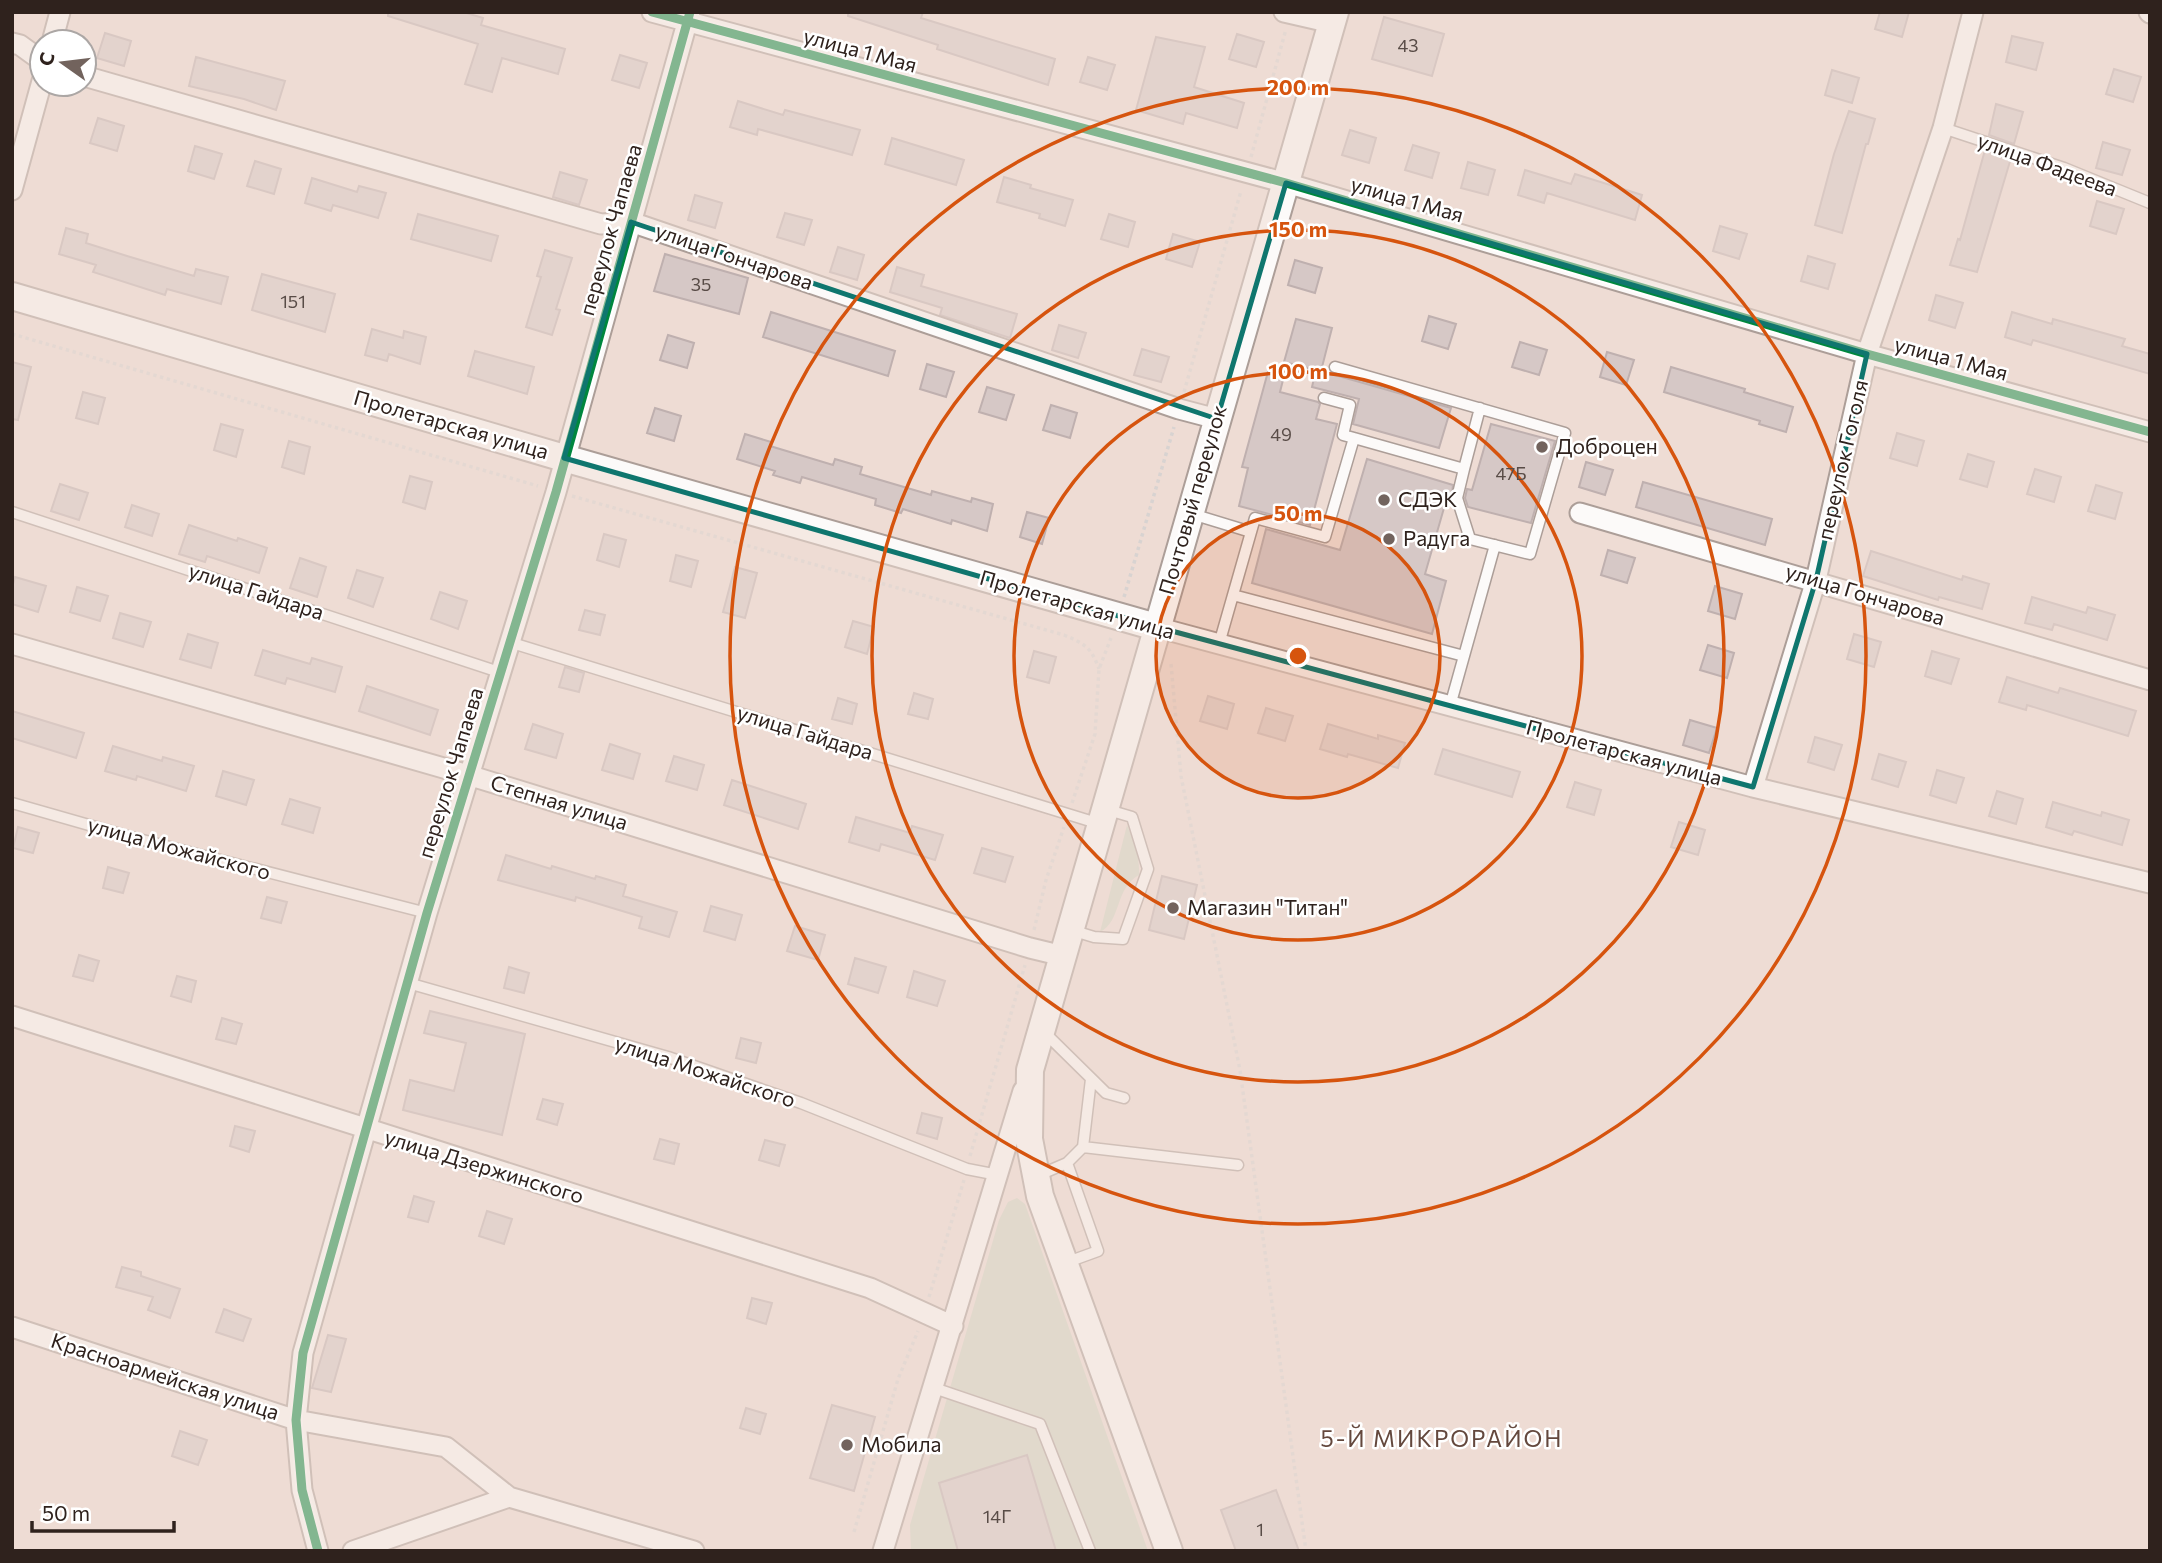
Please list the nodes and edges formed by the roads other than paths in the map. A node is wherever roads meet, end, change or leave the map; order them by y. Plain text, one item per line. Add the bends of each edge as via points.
1 (652, 12) edge
2 (1973, 12) edge
3 (1287, 13) edge
4 (688, 18) edge
5 (1334, 18) edge
6 (12, 43) edge
7 (28, 51) edge
8 (98, 79) edge
9 (37, 98) edge
10 (1943, 128) junction
11 (1286, 183) junction
12 (12, 190) edge
13 (2150, 203) edge
14 (631, 222) junction
15 (12, 296) edge
16 (1867, 354) junction
17 (1335, 367) dead end
18 (1324, 398) dead end
19 (1480, 408) junction
20 (1217, 419) junction
21 (2150, 432) edge
22 (1354, 438) junction
23 (564, 458) junction
24 (1464, 469) junction
25 (12, 512) edge
26 (1580, 513) dead end
27 (1189, 514) junction
28 (1251, 532) junction
29 (1495, 545) junction
30 (1816, 580) junction
31 (1233, 595) junction
32 (1162, 629) junction
33 (509, 642) junction
34 (12, 644) edge
35 (1219, 644) junction
36 (1464, 656) junction
37 (499, 672) junction
38 (2150, 680) edge
39 (1450, 706) junction
40 (468, 775) junction
41 (1753, 787) junction
42 (12, 803) edge
43 (1102, 816) junction
44 (2150, 883) edge
45 (427, 913) junction
46 (1070, 930) junction
47 (1063, 957) junction
48 (408, 983) junction
49 (12, 1016) edge
50 (1041, 1029) junction
51 (1030, 1070) junction
52 (1091, 1079) junction
53 (1124, 1098) dead end
54 (367, 1130) junction
55 (1083, 1147) junction
56 (1067, 1163) junction
57 (1238, 1165) dead end
58 (998, 1175) junction
59 (1036, 1177) junction
60 (1065, 1264) junction
61 (953, 1326) junction
62 (12, 1327) edge
63 (934, 1388) junction
64 (296, 1420) junction
65 (509, 1497) junction
66 (663, 1546) edge
67 (318, 1551) edge
68 (353, 1551) edge
69 (694, 1551) edge
70 (883, 1551) edge
71 (1090, 1551) edge
72 (1169, 1551) edge

1 - 4 street, улица 1 Мая
2 - 10 street, переулок Гоголя
3 - 5 street
4 - 11 street, улица 1 Мая
4 - 14 street, переулок Чапаева
5 - 11 main road, Почтовый переулок
6 - 7 street
8 - 14 street, улица Гончарова via 601,224
9 - 12 street
10 - 13 lane, улица Фадеева via 2064,168
10 - 16 street, переулок Гоголя
11 - 16 street, улица 1 Мая
11 - 20 main road, Почтовый переулок
14 - 20 street, улица Гончарова
14 - 23 street, переулок Чапаева
15 - 23 main road, Пролетарская улица
16 - 21 street, улица 1 Мая
16 - 30 street, переулок Гоголя
17 - 19 lane
18 - 22 lane via 1350,405 1343,435
19 - 24 lane
19 - 29 lane via 1565,433 1530,554
20 - 27 main road, Почтовый переулок
22 - 24 lane
22 - 28 lane via 1325,537 1255,518
23 - 32 main road, Пролетарская улица
23 - 33 street, переулок Чапаева
24 - 29 lane via 1457,498 1470,539
25 - 37 lane, улица Гайдара
26 - 30 street, улица Гончарова
27 - 28 lane
27 - 32 main road, Почтовый переулок
28 - 31 lane
29 - 36 lane
30 - 38 street, улица Гончарова
30 - 41 street, переулок Гоголя
31 - 35 lane
31 - 36 lane
32 - 35 street, Пролетарская улица
32 - 43 main road, Почтовый переулок
33 - 37 street, переулок Чапаева
33 - 43 lane, улица Гайдара via 1069,814
34 - 40 street, Степная улица
35 - 39 street, Пролетарская улица
36 - 39 lane
37 - 40 street, переулок Чапаева
39 - 41 street, Пролетарская улица
40 - 45 street, переулок Чапаева
40 - 47 street, Степная улица
41 - 44 street, Пролетарская улица
42 - 45 lane, улица Можайского
43 - 46 main road, Почтовый переулок
43 - 46 lane, улица Гайдара via 1132,817 1148,869 1123,939
45 - 48 street, переулок Чапаева
46 - 47 main road, Почтовый переулок
47 - 50 main road, Почтовый переулок
48 - 54 street, переулок Чапаева
48 - 58 lane, улица Можайского via 668,1057 801,1103 967,1169
49 - 54 street, улица Дзержинского
50 - 51 main road, Почтовый переулок
50 - 52 lane
51 - 58 street
51 - 59 main road, Почтовый переулок via 1029,1139
52 - 53 lane via 1106,1093
52 - 55 lane
54 - 61 street, улица Дзержинского via 870,1288
54 - 64 street, переулок Чапаева via 303,1353
55 - 56 lane
55 - 57 lane
56 - 59 lane
56 - 60 lane via 1098,1251
58 - 61 street
59 - 60 main road, Почтовый переулок
60 - 72 main road, Почтовый переулок
61 - 63 street
62 - 64 street, Красноармейская улица
63 - 70 street
63 - 71 lane via 1040,1424
64 - 65 street, Красноармейская улица via 446,1447
64 - 67 street, переулок Чапаева via 302,1490
65 - 66 street
65 - 68 street
66 - 69 street

